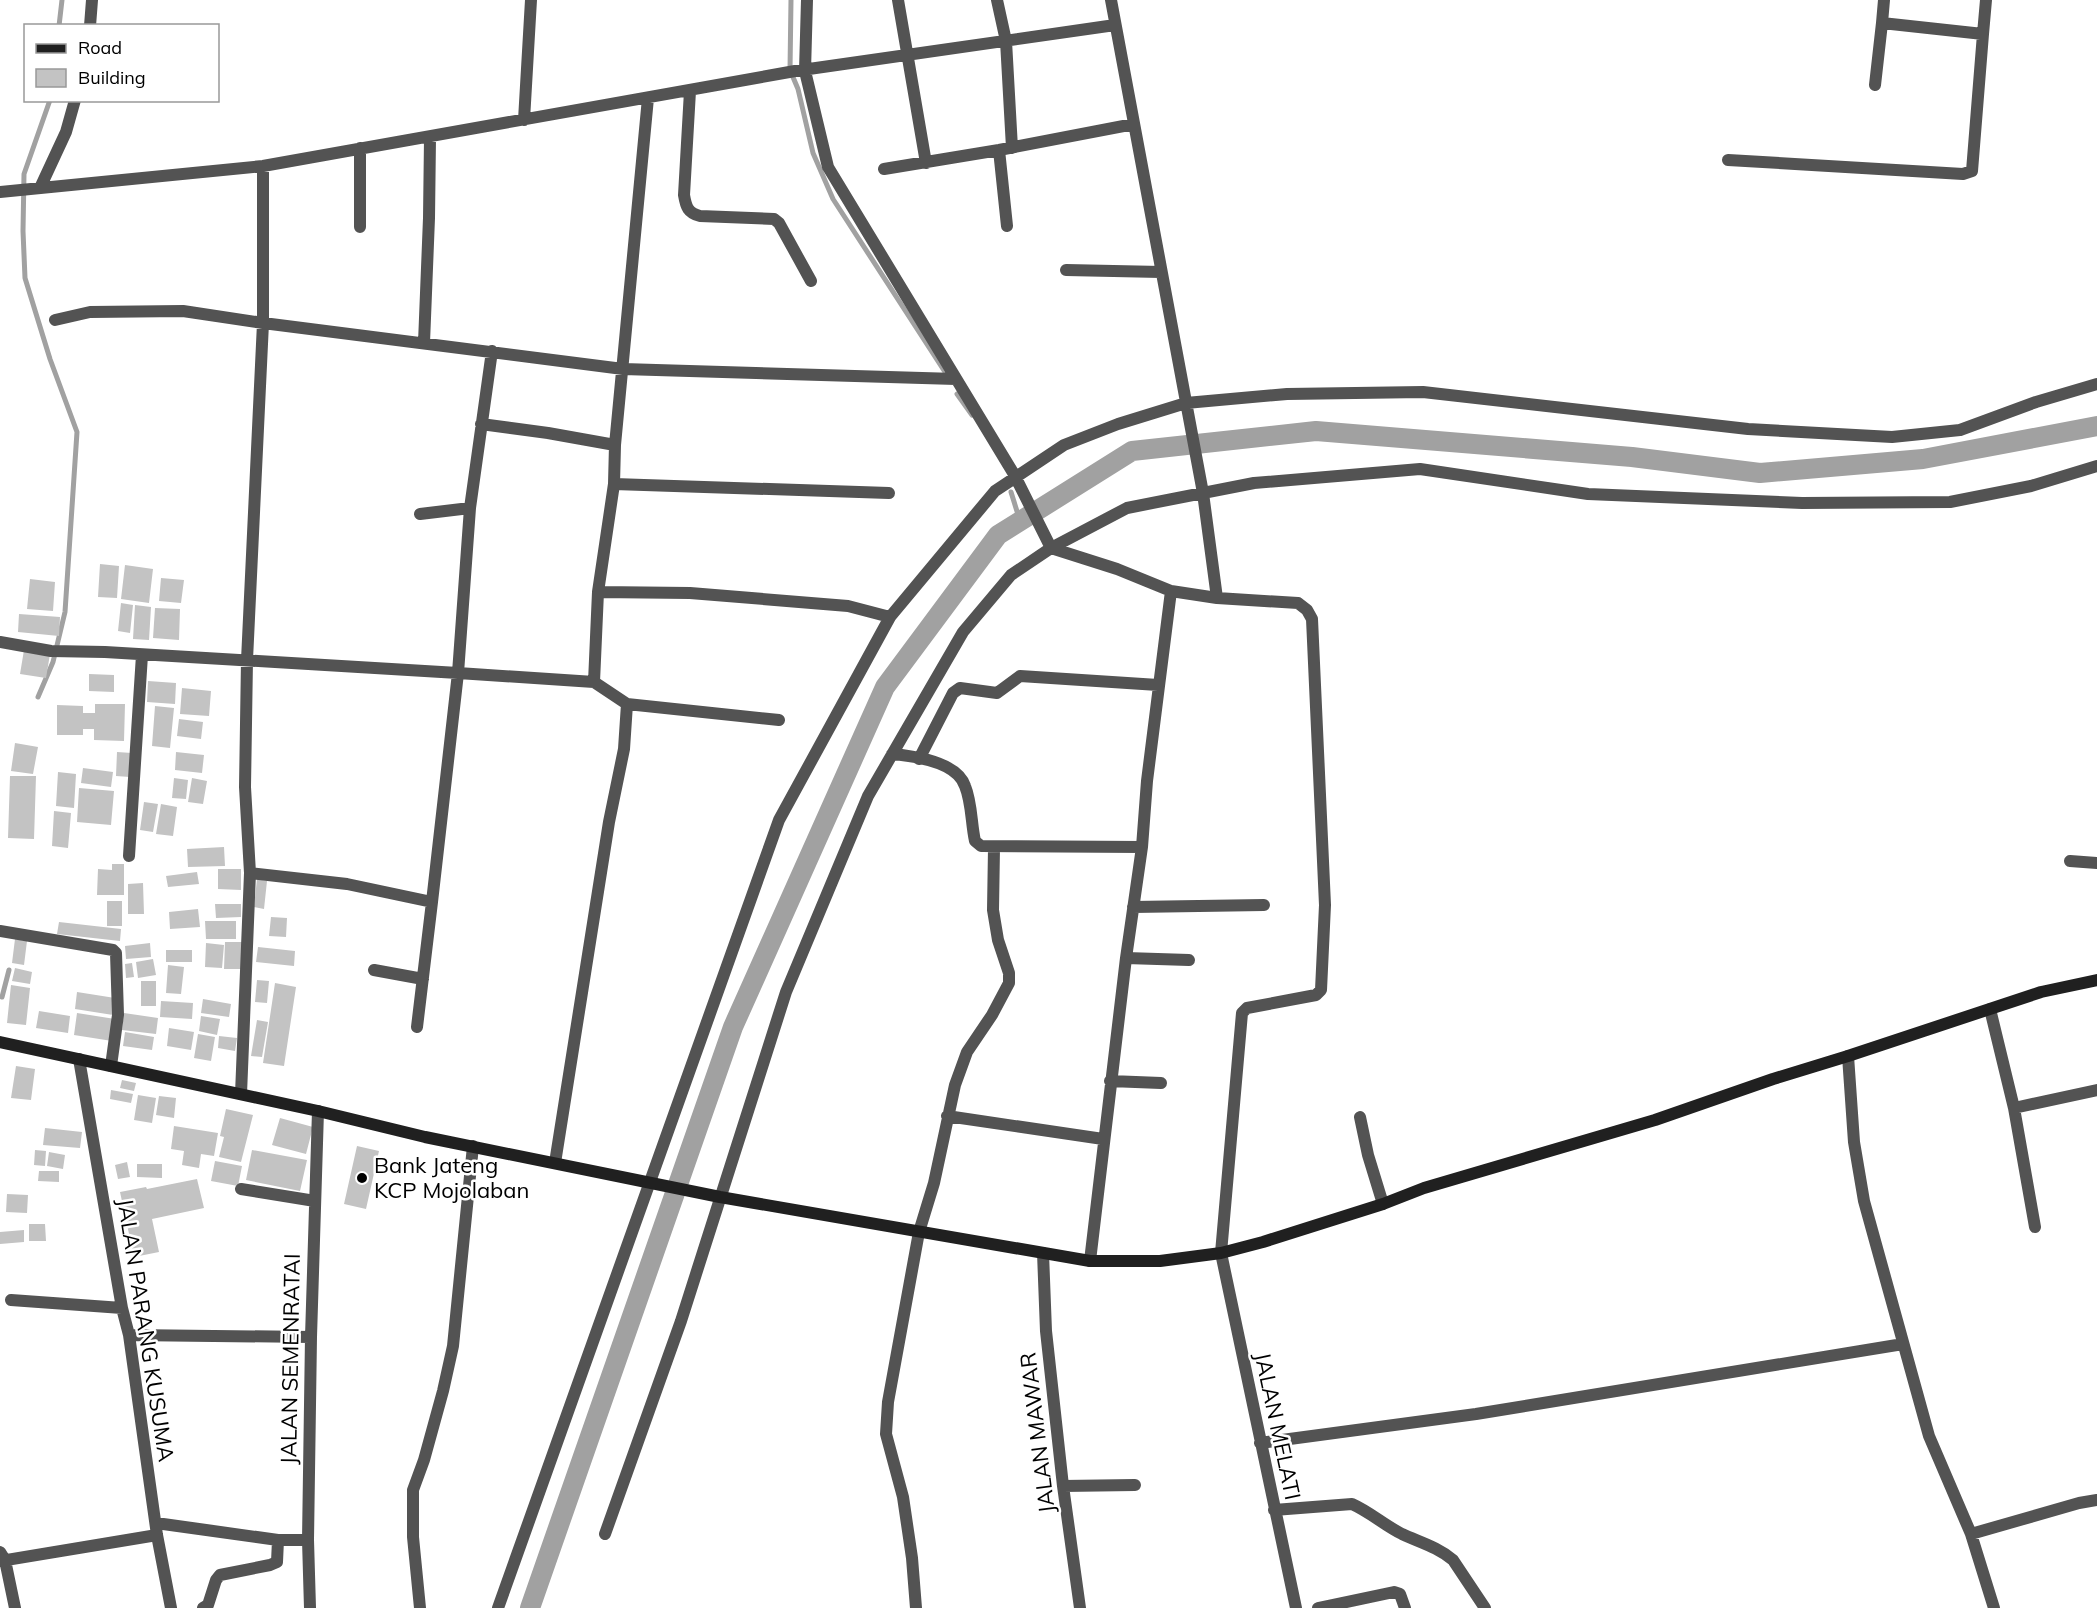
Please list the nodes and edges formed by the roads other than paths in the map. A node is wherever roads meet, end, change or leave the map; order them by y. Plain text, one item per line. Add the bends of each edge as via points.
1 (92, 0) edge
2 (531, 0) edge
3 (807, 0) edge
4 (898, 0) edge
5 (997, 0) edge
6 (1111, 0) edge
7 (1884, 0) edge
8 (1986, 0) edge
9 (1882, 23) junction
10 (90, 24) edge
11 (1115, 25) junction
12 (1983, 34) junction
13 (1006, 41) junction
14 (906, 55) junction
15 (794, 72) junction
16 (1875, 85) dead end
17 (690, 91) junction
18 (648, 98) junction
19 (74, 102) edge
20 (524, 120) junction
21 (1134, 124) junction
22 (430, 138) junction
23 (360, 148) junction
24 (1012, 148) junction
25 (999, 150) junction
26 (1728, 160) dead end
27 (926, 163) junction
28 (263, 166) junction
29 (884, 169) dead end
30 (30, 189) junction
31 (0, 192) edge
32 (1007, 225) dead end
33 (360, 227) dead end
34 (1066, 270) dead end
35 (1161, 272) junction
36 (811, 281) dead end
37 (55, 320) dead end
38 (263, 323) junction
39 (424, 343) junction
40 (492, 351) junction
41 (623, 369) junction
42 (956, 379) junction
43 (2097, 384) edge
44 (1187, 407) junction
45 (481, 424) junction
46 (615, 445) junction
47 (2097, 466) edge
48 (1016, 479) junction
49 (614, 484) junction
50 (889, 493) dead end
51 (1203, 493) junction
52 (470, 508) junction
53 (420, 514) dead end
54 (1050, 546) junction
55 (1171, 591) junction
56 (598, 592) junction
57 (1217, 598) junction
58 (890, 617) junction
59 (0, 642) edge
60 (142, 655) junction
61 (247, 660) junction
62 (458, 673) junction
63 (594, 682) junction
64 (1158, 685) junction
65 (627, 705) junction
66 (779, 720) dead end
67 (892, 754) junction
68 (920, 759) junction
69 (1142, 847) junction
70 (994, 848) junction
71 (129, 856) dead end
72 (2070, 861) dead end
73 (2097, 863) edge
74 (250, 873) junction
75 (432, 902) junction
76 (1264, 905) dead end
77 (1133, 907) junction
78 (0, 931) edge
79 (1126, 958) junction
80 (1189, 960) dead end
81 (374, 970) dead end
82 (423, 979) junction
83 (2097, 980) edge
84 (1990, 1009) junction
85 (417, 1027) dead end
86 (0, 1042) edge
87 (1848, 1056) junction
88 (79, 1059) junction
89 (111, 1066) junction
90 (1110, 1081) junction
91 (1161, 1083) dead end
92 (2097, 1090) edge
93 (241, 1094) junction
94 (2014, 1108) junction
95 (318, 1111) junction
96 (947, 1116) junction
97 (1360, 1117) dead end
98 (1103, 1139) junction
99 (473, 1146) junction
100 (555, 1163) junction
101 (649, 1182) junction
102 (241, 1189) dead end
103 (716, 1196) junction
104 (315, 1201) junction
105 (1383, 1204) junction
106 (2035, 1227) dead end
107 (919, 1232) junction
108 (1043, 1253) junction
109 (1221, 1253) junction
110 (1090, 1261) junction
111 (10, 1300) dead end
112 (122, 1308) junction
113 (129, 1335) junction
114 (311, 1337) junction
115 (1903, 1344) junction
116 (1260, 1443) junction
117 (1135, 1485) dead end
118 (1063, 1486) junction
119 (2097, 1500) edge
120 (1274, 1510) junction
121 (157, 1529) junction
122 (604, 1534) dead end
123 (1971, 1534) junction
124 (278, 1540) junction
125 (308, 1540) junction
126 (2, 1558) edge
127 (15, 1608) edge
128 (171, 1608) edge
129 (203, 1608) edge
130 (310, 1608) edge
131 (420, 1608) edge
132 (498, 1608) edge
133 (916, 1608) edge
134 (1080, 1608) edge
135 (1296, 1608) edge
136 (1318, 1608) edge
137 (1405, 1608) edge
138 (1485, 1608) edge
139 (1995, 1608) edge

1 - 10 street
2 - 20 street
3 - 15 street
4 - 14 street
5 - 13 street
6 - 11 street
7 - 9 street
8 - 12 street
9 - 12 street
9 - 16 street
11 - 13 street
11 - 21 street
12 - 26 street via 1976,137 1969,173
13 - 14 street
13 - 24 street
14 - 15 street
14 - 27 street
15 - 17 street
15 - 42 street via 835,181
17 - 18 street
17 - 36 street via 686,207 691,214 700,216 774,219 780,223
18 - 20 street
18 - 41 street
19 - 30 street via 66,132
20 - 22 street
21 - 24 street
21 - 35 street
22 - 23 street
22 - 39 street
23 - 28 street
23 - 33 street
24 - 25 street
25 - 27 street
25 - 32 street
27 - 29 street
28 - 30 street
28 - 38 street
30 - 31 street
34 - 35 street
35 - 44 street
37 - 38 street via 90,312 162,310
38 - 39 street
38 - 61 street
39 - 40 street
40 - 41 street
40 - 45 street
41 - 42 street
41 - 46 street
42 - 48 street
43 - 44 street via 1960,430 1892,437 1748,429 1423,392 1287,394
44 - 48 street via 1118,424 1064,445
44 - 51 street
45 - 46 street
45 - 52 street
46 - 49 street
47 - 51 street via 2031,486 1950,502 1802,503 1588,494 1420,469 1254,483
48 - 54 street
48 - 58 street via 995,491
49 - 50 street
49 - 56 street
51 - 54 street via 1127,508
51 - 57 street
52 - 53 street
52 - 62 street
54 - 55 street
54 - 67 street via 1011,575 963,632
55 - 57 street
55 - 64 street
56 - 58 street via 690,593 848,606
56 - 63 street
57 - 109 street, JALAN MELATI via 1298,603 1312,619 1324,905 1318,994 1247,1008 1242,1013
58 - 101 street via 779,820
59 - 60 street via 51,651
60 - 61 street
60 - 71 street
61 - 62 street
61 - 74 street via 245,787
62 - 63 street
62 - 75 street
63 - 65 street
64 - 68 street via 1020,676 997,693 960,688 953,693
64 - 69 street
65 - 66 street
65 - 100 street via 624,749
67 - 68 street
67 - 103 street via 868,796 786,992
68 - 70 street via 943,764 958,774 965,784 975,841
69 - 70 street
69 - 77 street
70 - 96 street via 993,910 1009,983 967,1052
72 - 73 street
74 - 75 street via 347,884
74 - 93 street
75 - 82 street
76 - 77 street
77 - 79 street
78 - 89 street via 116,953 118,1015
79 - 80 street
79 - 90 street
81 - 82 street
82 - 85 street
83 - 84 main road via 2041,992
84 - 87 main road
84 - 94 street
86 - 88 main road
87 - 105 main road
87 - 115 street via 1854,1142 1864,1201
88 - 89 main road
88 - 112 street, JALAN PARANG KUSUMA
89 - 93 main road
90 - 91 street
90 - 98 street
92 - 94 street
93 - 95 main road
94 - 106 street
95 - 99 main road
95 - 104 street, JALAN SEMENRATAI
96 - 98 street
96 - 107 street via 934,1183
97 - 105 street
98 - 110 street
99 - 100 main road
99 - 131 street via 453,1346 413,1490
100 - 101 main road
101 - 103 main road
101 - 132 street
102 - 104 street
103 - 107 main road
103 - 122 street via 681,1321
104 - 114 street, JALAN SEMENRATAI
105 - 109 main road
107 - 108 main road
107 - 133 street via 888,1402 886,1434 903,1497
108 - 110 main road
108 - 118 street, JALAN MAWAR via 1046,1331
109 - 110 main road via 1161,1261
109 - 116 street, JALAN MELATI
111 - 112 street
112 - 113 street, JALAN PARANG KUSUMA
113 - 114 street
113 - 121 street, JALAN PARANG KUSUMA
114 - 125 street, JALAN SEMENRATAI
115 - 116 street via 1476,1414
115 - 123 street via 1929,1436
116 - 120 street, JALAN MELATI
117 - 118 street
118 - 134 street, JALAN MAWAR
119 - 123 street
120 - 135 street, JALAN MELATI
120 - 138 street via 1352,1504 1362,1508 1400,1533 1446,1553
121 - 124 street
121 - 126 street
121 - 128 street, JALAN PARANG KUSUMA
123 - 139 street
124 - 125 street
124 - 129 street via 277,1562 220,1575 208,1605
125 - 130 street, JALAN SEMENRATAI
126 - 127 street
136 - 137 street via 1394,1592 1400,1594

